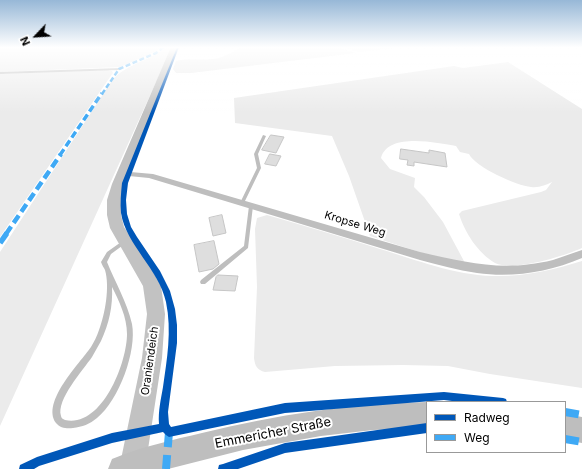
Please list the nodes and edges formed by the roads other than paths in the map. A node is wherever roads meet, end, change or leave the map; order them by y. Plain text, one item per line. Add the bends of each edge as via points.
1 (119, 69) dead end
2 (165, 69) edge
3 (0, 73) edge
4 (264, 136) dead end
5 (122, 173) junction
6 (246, 204) junction
7 (125, 242) junction
8 (582, 254) edge
9 (108, 272) junction
10 (203, 282) dead end
11 (426, 415) edge
12 (566, 427) edge
13 (582, 430) edge
14 (129, 468) edge

1 - 3 lane
2 - 5 main road, Oraniendeich
4 - 6 lane via 256,154 259,168
5 - 6 street, Kropse Weg via 150,176
5 - 7 main road, Oraniendeich via 114,200 114,215 117,228
6 - 8 street, Kropse Weg via 469,268 530,268
6 - 10 lane via 246,247
7 - 9 lane via 106,257 104,262
7 - 14 main road, Oraniendeich via 152,286 156,314 152,358
9 - 9 lane via 111,296 103,326 94,347 63,392 58,404 56,414 59,421 64,424 83,422 110,400 127,353 130,333 128,321 119,292
11 - 14 main road, Emmericher Straße via 302,424 188,450
12 - 13 main road

